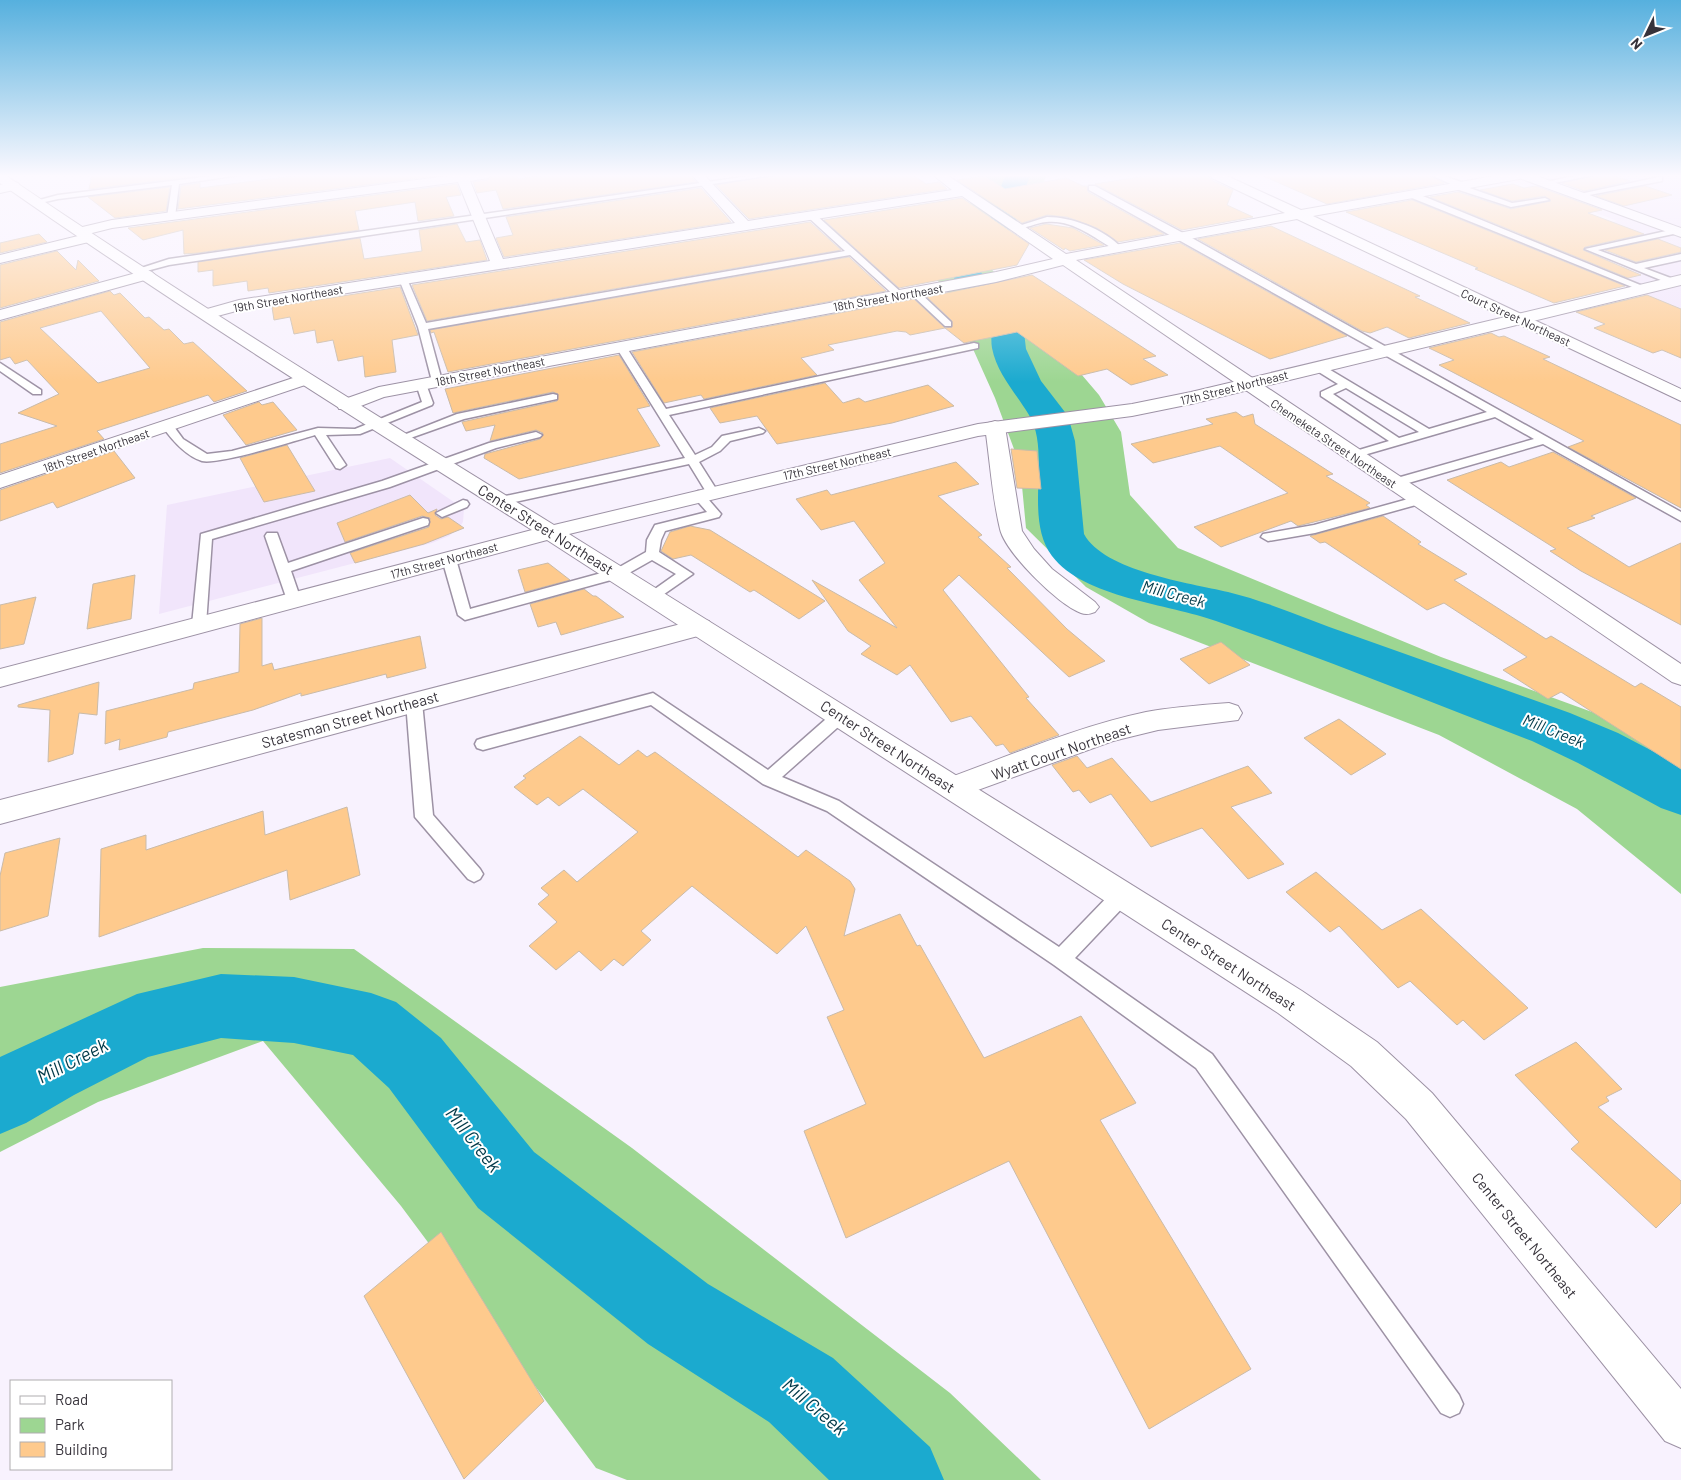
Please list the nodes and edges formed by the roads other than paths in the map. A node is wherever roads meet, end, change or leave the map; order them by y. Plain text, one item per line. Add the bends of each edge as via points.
1 (52, 244) edge
2 (98, 244) edge
3 (293, 244) edge
4 (490, 244) edge
5 (628, 244) edge
6 (843, 244) edge
7 (1039, 244) edge
8 (1110, 244) edge
9 (1135, 244) edge
10 (1196, 244) edge
11 (1364, 244) edge
12 (1533, 244) edge
13 (1610, 244) edge
14 (1116, 248) junction
15 (852, 252) junction
16 (1681, 256) edge
17 (0, 259) edge
18 (1064, 261) junction
19 (498, 264) junction
20 (1635, 267) junction
21 (143, 273) junction
22 (403, 279) junction
23 (1672, 284) edge
24 (1644, 289) junction
25 (907, 293) junction
26 (0, 314) edge
27 (206, 314) junction
28 (1520, 318) junction
29 (948, 324) dead end
30 (423, 327) junction
31 (974, 346) dead end
32 (621, 347) junction
33 (1385, 352) junction
34 (0, 366) edge
35 (1318, 367) junction
36 (305, 380) junction
37 (429, 383) junction
38 (1346, 384) junction
39 (1248, 385) junction
40 (38, 392) dead end
41 (1681, 396) edge
42 (553, 397) dead end
43 (346, 405) junction
44 (663, 413) junction
45 (1496, 413) junction
46 (377, 424) junction
47 (168, 426) junction
48 (995, 427) junction
49 (318, 431) junction
50 (759, 431) dead end
51 (1428, 433) junction
52 (536, 435) dead end
53 (402, 438) junction
54 (1544, 440) junction
55 (1398, 442) junction
56 (1353, 455) junction
57 (693, 460) junction
58 (439, 463) junction
59 (340, 465) dead end
60 (0, 482) edge
61 (1394, 483) junction
62 (705, 493) junction
63 (1419, 500) junction
64 (501, 501) junction
65 (463, 504) dead end
66 (648, 508) junction
67 (442, 513) dead end
68 (1681, 517) edge
69 (424, 522) dead end
70 (660, 528) junction
71 (551, 532) junction
72 (272, 536) dead end
73 (1268, 537) dead end
74 (652, 554) junction
75 (448, 559) junction
76 (284, 569) junction
77 (616, 574) junction
78 (652, 596) junction
79 (294, 600) junction
80 (1087, 607) dead end
81 (199, 625) junction
82 (700, 627) junction
83 (1681, 676) edge
84 (0, 678) edge
85 (414, 702) junction
86 (1229, 713) dead end
87 (840, 716) junction
88 (483, 744) dead end
89 (769, 779) junction
90 (953, 788) junction
91 (0, 812) edge
92 (474, 874) dead end
93 (1122, 895) junction
94 (1061, 959) junction
95 (1450, 1404) dead end
96 (1681, 1424) edge

1 - 17 street
2 - 21 street, Center Street Northeast
3 - 21 lane via 169,262
4 - 19 street
5 - 19 street, 19th Street Northeast
6 - 15 lane
7 - 18 street, Chemeketa Street Northeast
8 - 14 lane
9 - 14 street, 18th Street Northeast
10 - 33 lane
11 - 28 street, Court Street Northeast
12 - 24 lane
13 - 20 lane via 1589,249
14 - 18 street, 18th Street Northeast
15 - 25 lane
15 - 30 lane
16 - 20 lane
18 - 25 street, 18th Street Northeast
18 - 39 street, Chemeketa Street Northeast
19 - 22 street, 19th Street Northeast
20 - 23 lane
21 - 26 street
21 - 27 street, Center Street Northeast
22 - 27 street, 19th Street Northeast via 239,305
22 - 30 lane
23 - 24 street, 17th Street Northeast
24 - 28 street, 17th Street Northeast
25 - 29 lane
25 - 32 street, 18th Street Northeast
27 - 36 street, Center Street Northeast
28 - 33 street, 17th Street Northeast
28 - 41 street, Court Street Northeast
30 - 37 lane
31 - 44 lane
32 - 37 street, 18th Street Northeast
32 - 44 lane
33 - 35 street, 17th Street Northeast
33 - 45 lane
34 - 40 lane
35 - 38 lane
35 - 39 street, 17th Street Northeast
36 - 43 street, Center Street Northeast
36 - 47 street, 18th Street Northeast
37 - 43 street, 18th Street Northeast via 379,392
37 - 46 lane via 428,403
38 - 51 lane
38 - 55 lane via 1324,394
39 - 48 street, 17th Street Northeast via 1132,410
39 - 56 street, Chemeketa Street Northeast
42 - 53 lane via 461,416
43 - 46 street, Center Street Northeast
44 - 57 lane
45 - 51 lane
45 - 54 lane
46 - 49 lane via 356,432
46 - 53 street, Center Street Northeast
47 - 49 lane via 179,441 205,458 233,454
47 - 60 street, 18th Street Northeast
48 - 62 street, 17th Street Northeast
48 - 80 street via 1010,531 1018,545 1065,594
49 - 59 lane
50 - 57 lane via 726,438 716,449
51 - 55 lane
52 - 58 lane
53 - 58 street, Center Street Northeast
54 - 61 lane
54 - 68 lane
55 - 56 lane
56 - 61 street, Chemeketa Street Northeast
57 - 62 lane
57 - 64 lane
58 - 64 street, Center Street Northeast
58 - 81 lane via 386,484 206,537
61 - 63 street, Chemeketa Street Northeast
62 - 66 street, 17th Street Northeast
62 - 70 lane via 715,514
63 - 73 lane via 1315,529
63 - 83 street, Chemeketa Street Northeast
64 - 71 street, Center Street Northeast
65 - 67 lane
66 - 70 lane
66 - 71 street, 17th Street Northeast
69 - 76 lane
70 - 74 lane
71 - 75 street, 17th Street Northeast
71 - 77 street, Center Street Northeast
72 - 76 lane
74 - 77 lane
74 - 78 lane via 686,574
75 - 77 lane via 466,614
75 - 79 street, 17th Street Northeast
76 - 79 lane
77 - 78 street, Center Street Northeast
78 - 82 street, Center Street Northeast
79 - 81 street, 17th Street Northeast
81 - 84 street, 17th Street Northeast
82 - 85 street, Statesman Street Northeast
82 - 87 street, Center Street Northeast
85 - 91 street, Statesman Street Northeast
85 - 92 lane via 424,816
86 - 90 street, Wyatt Court Northeast via 1185,715 1136,724
87 - 89 lane
87 - 90 street, Center Street Northeast
88 - 89 lane via 653,699
89 - 94 lane via 833,806
90 - 93 street, Center Street Northeast
93 - 94 lane
93 - 96 street, Center Street Northeast via 1290,1002 1364,1054 1396,1083 1419,1106
94 - 95 lane via 1204,1061

